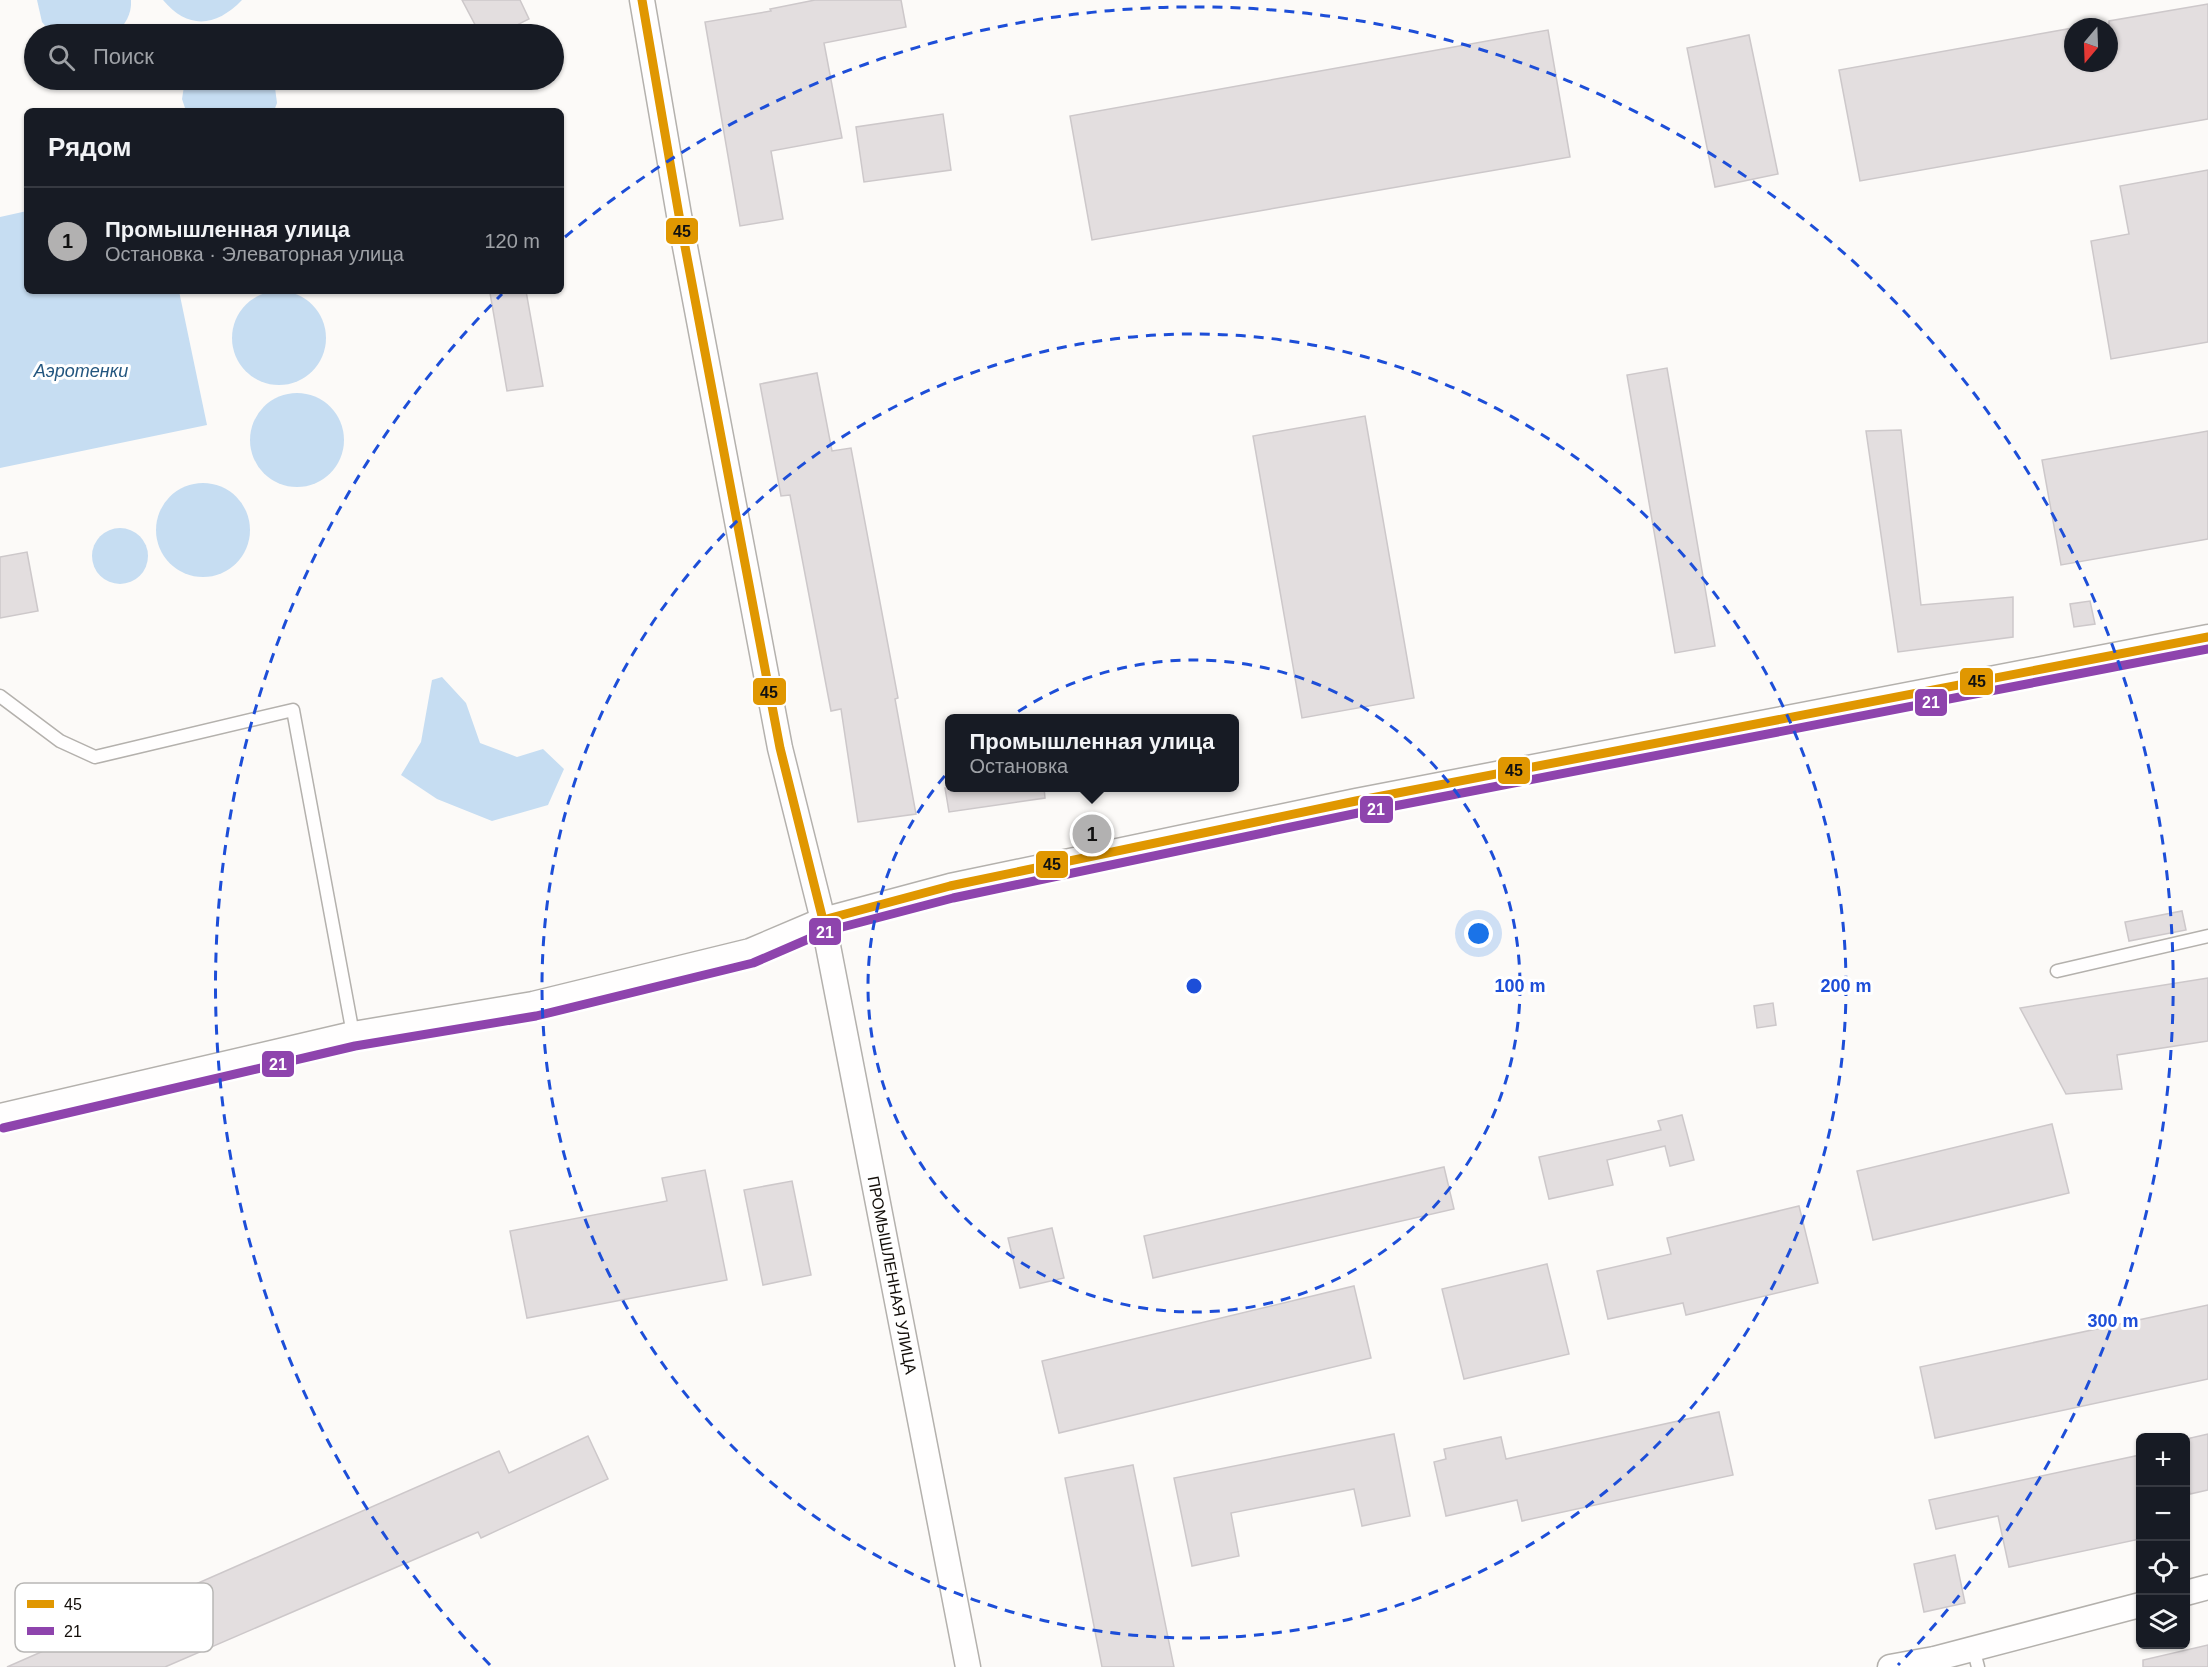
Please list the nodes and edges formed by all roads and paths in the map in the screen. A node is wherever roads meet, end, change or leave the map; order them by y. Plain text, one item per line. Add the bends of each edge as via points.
1 (642, 0) edge
2 (2208, 637) edge
3 (0, 696) edge
4 (823, 920) junction
5 (2208, 936) edge
6 (2057, 971) dead end
7 (353, 1034) junction
8 (0, 1116) edge
9 (2208, 1587) edge
10 (2190, 1592) edge
11 (2136, 1606) edge
12 (1975, 1658) edge
13 (968, 1667) edge
14 (1890, 1667) edge

1 - 4 street, ПРОМЫШЛЕННАЯ УЛИЦА via 780,748
2 - 4 street via 1356,801 950,886
3 - 7 lane via 60,741 95,757 292,710
4 - 7 street via 750,951 533,1004
4 - 13 street, ПРОМЫШЛЕННАЯ УЛИЦА
5 - 6 lane
7 - 8 street
9 - 10 street
11 - 12 street
12 - 14 street

